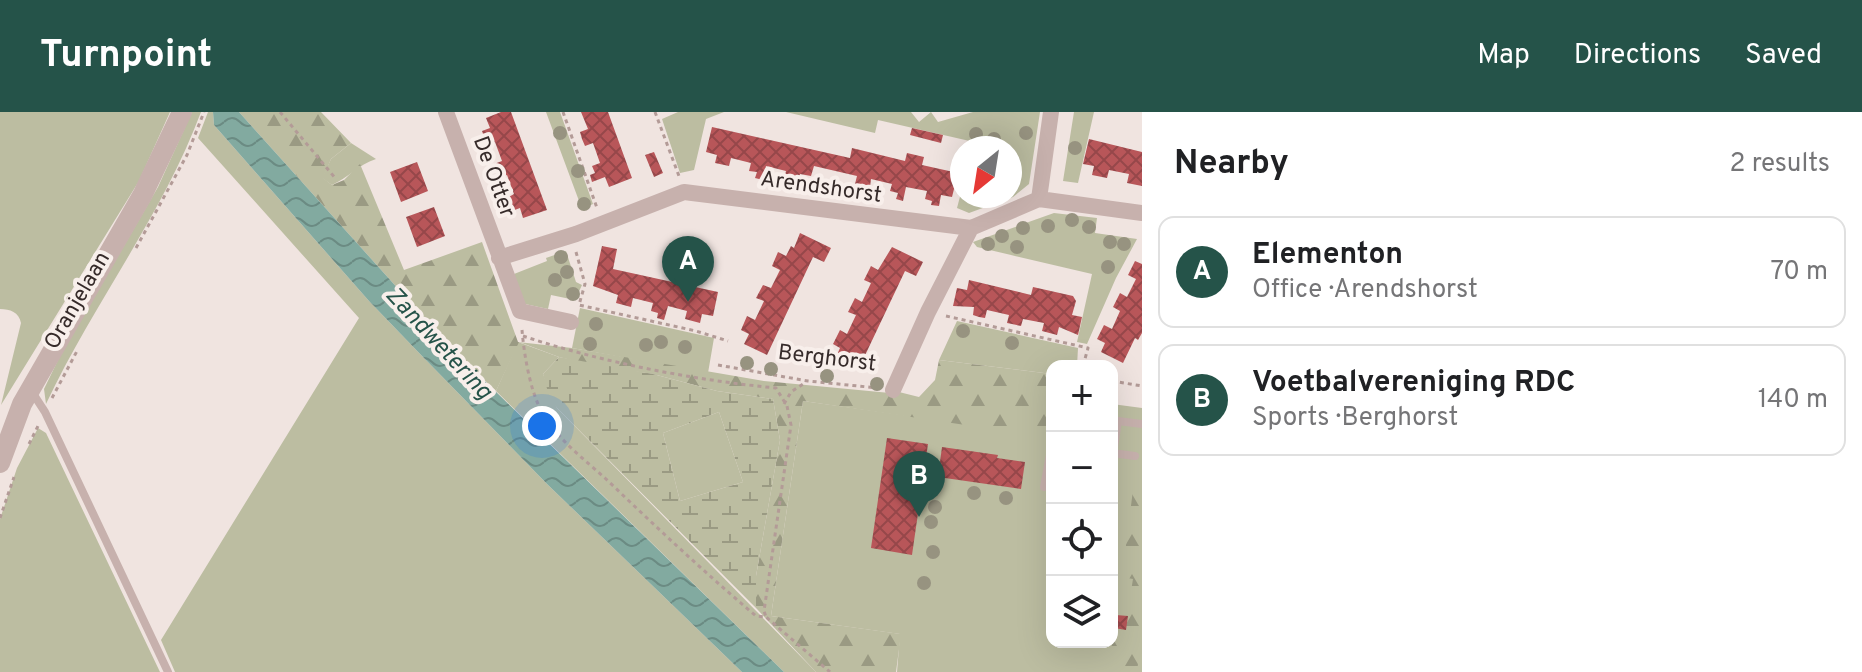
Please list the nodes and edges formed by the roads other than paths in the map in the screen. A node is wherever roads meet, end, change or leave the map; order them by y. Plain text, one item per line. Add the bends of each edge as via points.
1 (182, 112) edge
2 (446, 112) edge
3 (1051, 112) edge
4 (1039, 199) junction
5 (1142, 213) edge
6 (971, 228) junction
7 (499, 258) junction
8 (571, 322) dead end
9 (31, 390) junction
10 (893, 390) road end
11 (1142, 424) edge
12 (1116, 432) edge
13 (1118, 454) edge
14 (1135, 456) dead end
15 (8, 468) edge
16 (1046, 476) edge
17 (1044, 487) dead end
18 (168, 672) edge

1 - 9 street, Oranjelaan via 143,194
2 - 7 street, De Otter
3 - 4 street
4 - 5 street
4 - 6 street
6 - 7 street, Arendshorst via 684,192
6 - 10 street, Berghorst
7 - 8 street, De Otter via 520,311
9 - 15 street, Oranjelaan via 22,404
9 - 18 lane
11 - 12 lane via 1118,421
13 - 14 lane
16 - 17 lane

